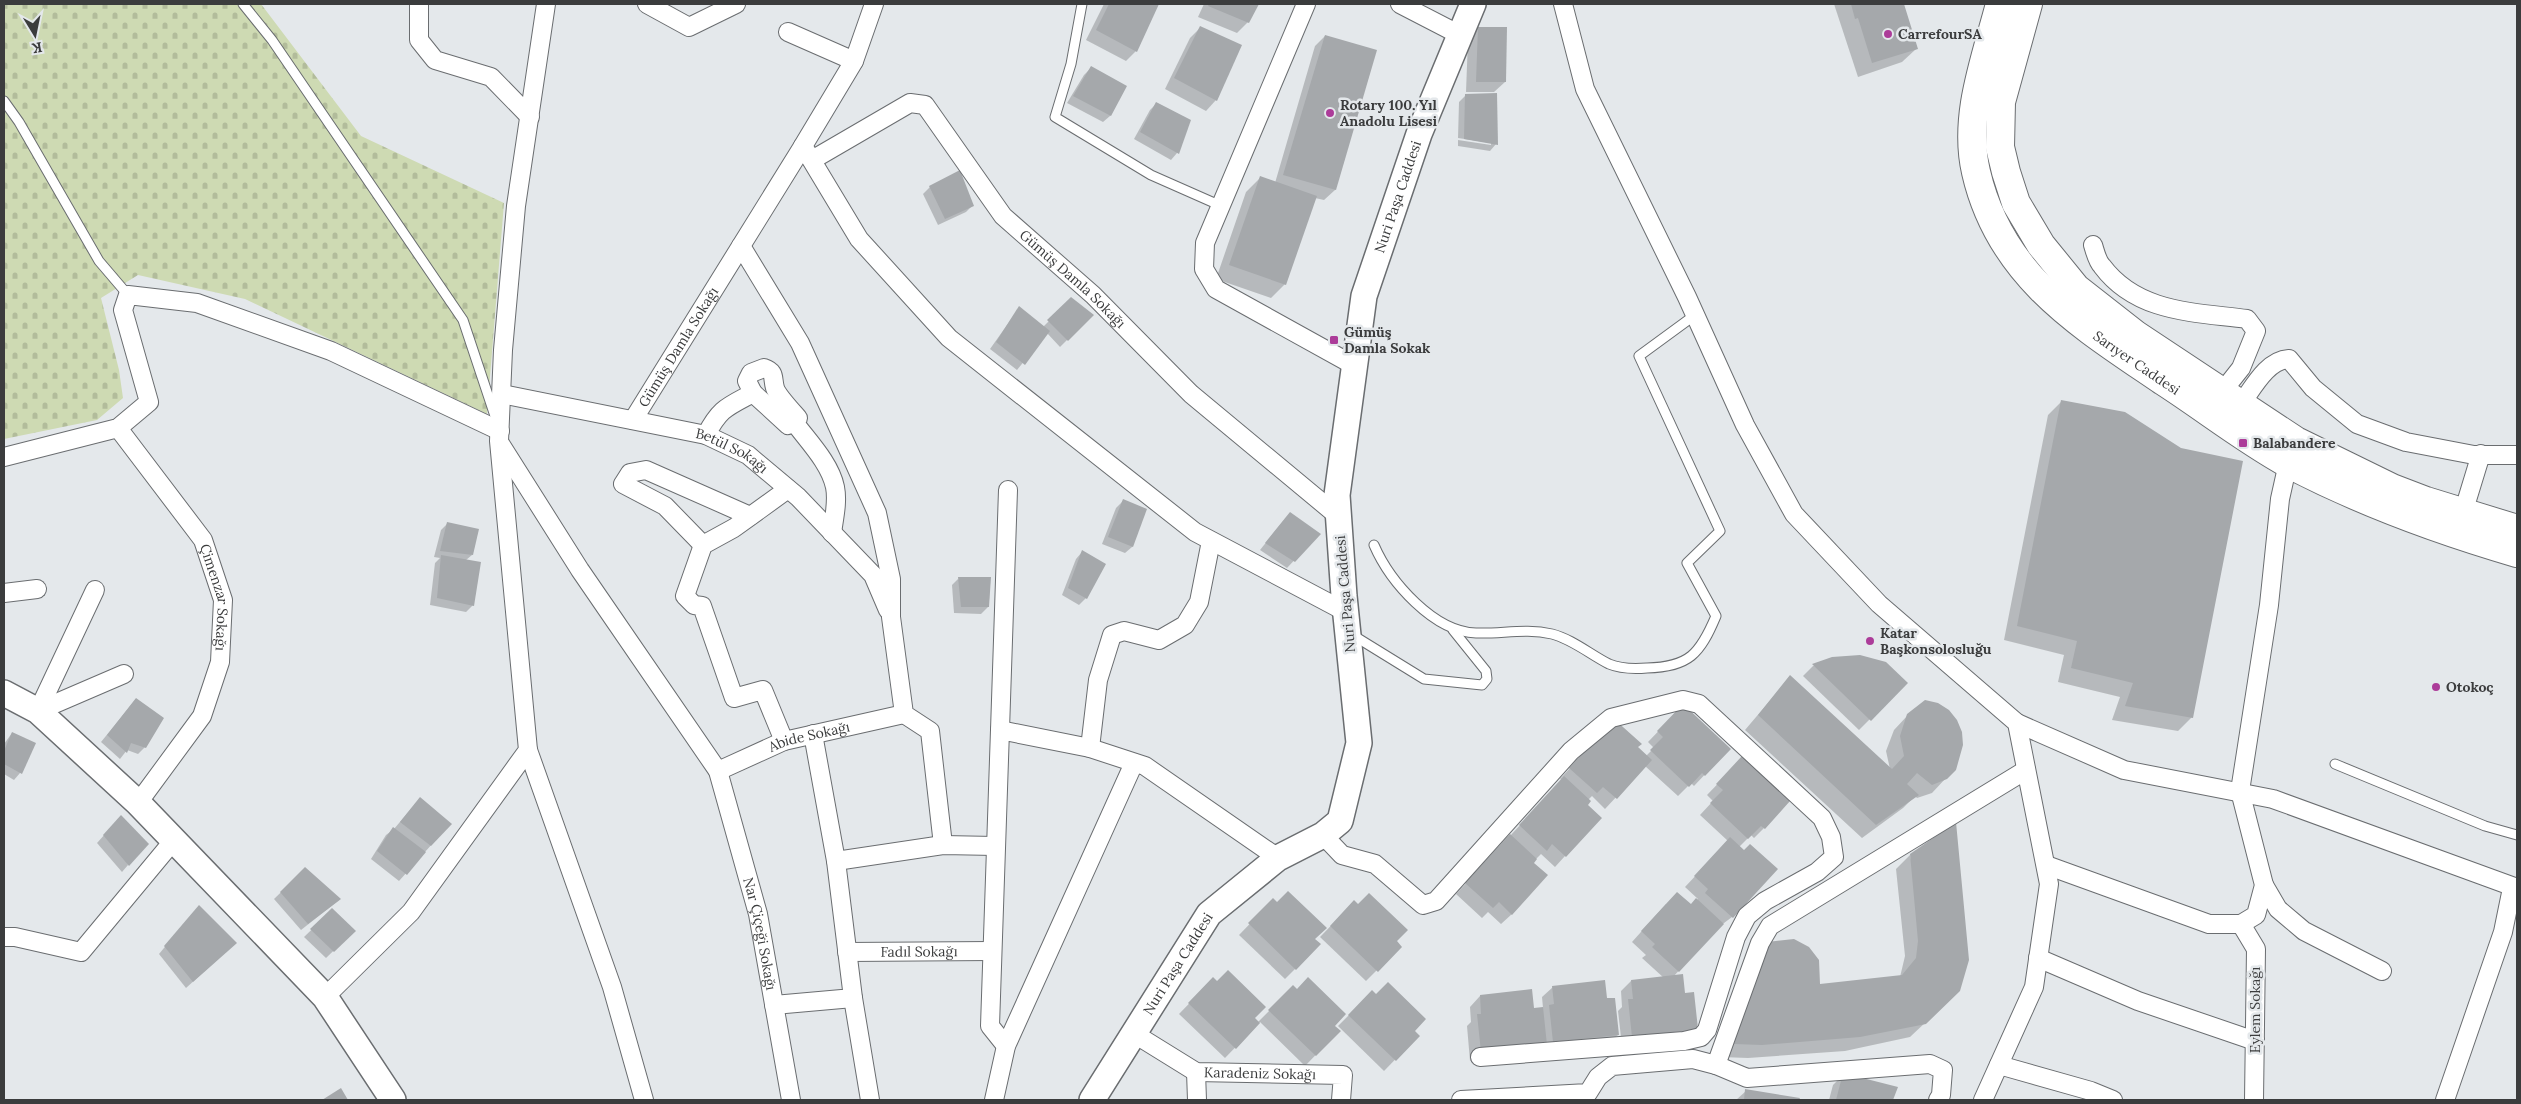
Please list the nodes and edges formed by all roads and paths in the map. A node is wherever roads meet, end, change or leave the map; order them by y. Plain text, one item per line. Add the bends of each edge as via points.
1 (243, 4) edge
2 (419, 4) edge
3 (546, 4) edge
4 (647, 4) edge
5 (736, 4) edge
6 (874, 4) edge
7 (1082, 4) edge
8 (1306, 4) edge
9 (1400, 4) edge
10 (1473, 4) edge
11 (1563, 4) edge
12 (2000, 4) edge
13 (2028, 4) edge
14 (788, 32) dead end
15 (1460, 35) junction
16 (854, 62) junction
17 (4, 101) edge
18 (530, 117) junction
19 (807, 153) junction
20 (1219, 205) junction
21 (2093, 244) dead end
22 (740, 246) junction
23 (128, 295) junction
24 (1695, 315) junction
25 (1355, 366) junction
26 (753, 393) junction
27 (502, 394) junction
28 (2231, 398) junction
29 (633, 420) junction
30 (794, 422) junction
31 (118, 428) junction
32 (706, 435) junction
33 (499, 436) junction
34 (2482, 454) junction
35 (2517, 455) edge
36 (4, 457) edge
37 (2288, 463) junction
38 (788, 489) junction
39 (1008, 490) dead end
40 (2463, 513) junction
41 (750, 516) junction
42 (1338, 516) junction
43 (2517, 529) edge
44 (832, 533) junction
45 (1211, 541) junction
46 (703, 545) junction
47 (1374, 545) dead end
48 (2517, 553) edge
49 (37, 589) dead end
50 (95, 590) dead end
51 (4, 593) edge
52 (891, 617) junction
53 (1347, 622) junction
54 (1454, 630) junction
55 (124, 674) dead end
56 (4, 693) edge
57 (38, 711) junction
58 (904, 714) junction
59 (2017, 723) junction
60 (1000, 730) junction
61 (813, 734) junction
62 (784, 741) junction
63 (1090, 748) junction
64 (528, 750) junction
65 (1134, 762) junction
66 (2335, 764) dead end
67 (2026, 770) junction
68 (718, 771) junction
69 (2240, 791) junction
70 (138, 802) junction
71 (2517, 834) edge
72 (1323, 835) junction
73 (174, 840) junction
74 (943, 845) junction
75 (995, 846) junction
76 (1278, 858) junction
77 (836, 861) junction
78 (2046, 865) junction
79 (2264, 886) junction
80 (2515, 888) edge
81 (2241, 924) junction
82 (4, 937) edge
83 (992, 951) junction
84 (847, 952) junction
85 (2038, 958) junction
86 (2382, 971) dead end
87 (324, 997) junction
88 (853, 998) junction
89 (774, 1005) junction
90 (1132, 1033) junction
91 (2255, 1041) junction
92 (1006, 1046) junction
93 (1480, 1057) dead end
94 (1716, 1065) junction
95 (1999, 1065) junction
96 (1196, 1072) junction
97 (394, 1100) edge
98 (644, 1100) edge
99 (791, 1100) edge
100 (870, 1100) edge
101 (994, 1100) edge
102 (1092, 1100) edge
103 (1197, 1100) edge
104 (1341, 1100) edge
105 (1461, 1100) edge
106 (1938, 1100) edge
107 (1983, 1100) edge
108 (2113, 1100) edge
109 (2254, 1100) edge
110 (2445, 1100) edge

1 - 33 lane via 272,40 463,320
2 - 18 street via 419,40 435,60 491,77
3 - 18 street
4 - 5 street via 689,28
6 - 16 street
7 - 20 lane via 1071,64 1055,117 1151,175
8 - 20 street
9 - 15 street
10 - 15 street, Nuri Paşa Caddesi
11 - 24 street via 1585,88
12 - 37 main road, Sarıyer Caddesi via 1978,88 1971,144 1987,210 2024,271 2075,321
13 - 28 main road, Sarıyer Caddesi via 2000,113 2000,147 2016,202 2041,245 2076,288 2136,335
14 - 16 street
15 - 25 street, Nuri Paşa Caddesi via 1420,134 1364,296
16 - 19 street
17 - 23 lane via 99,261
18 - 27 street via 516,206
19 - 22 street, Gümüş Damla Sokağı
19 - 42 street, Gümüş Damla Sokağı via 910,103 925,105 1003,216 1093,295 1191,394
19 - 45 street via 859,240 949,338 1187,526
20 - 25 street via 1203,256 1204,269 1216,289
21 - 28 street via 2101,266 2130,294 2166,309 2247,319 2256,331
22 - 29 street, Gümüş Damla Sokağı
22 - 52 street via 800,343 877,513 892,579
23 - 31 street via 123,310 150,402
23 - 33 street via 198,303 304,341
24 - 54 lane via 1639,356 1720,531 1687,563 1716,616 1698,651 1684,663 1663,668 1631,669 1612,665 1554,635 1536,631 1475,633
24 - 59 street via 1745,425 1794,514 1879,604
25 - 42 street, Nuri Paşa Caddesi via 1337,495
26 - 30 street via 788,425
26 - 30 street via 746,381 751,373 764,368 769,370 774,376 775,388 798,418
26 - 32 street via 716,415
27 - 29 street, Betül Sokağı
27 - 33 street
28 - 34 street via 2279,360 2289,360 2313,388 2357,424 2406,442
28 - 40 main road, Sarıyer Caddesi via 2296,441 2351,469
29 - 32 street, Betül Sokağı
30 - 44 street via 835,485
31 - 36 street
31 - 70 street, Çimenzar Sokağı via 203,540 223,600 220,662 202,716
32 - 38 street, Betül Sokağı via 748,455
33 - 64 street
33 - 68 street, Nar Çiçeği Sokağı via 580,570
34 - 35 street
34 - 40 street
37 - 48 main road, Sarıyer Caddesi via 2366,501 2443,531
37 - 69 street via 2280,499
38 - 41 street
38 - 44 street, Betül Sokağı
39 - 60 street
40 - 43 main road, Sarıyer Caddesi
41 - 46 street
41 - 46 street via 646,470 630,473 623,484 665,506
42 - 53 street, Nuri Paşa Caddesi
44 - 52 street, Betül Sokağı via 873,575
45 - 53 street
45 - 63 street via 1199,602 1185,625 1159,640 1124,631 1112,634 1098,680
46 - 62 street via 685,596 694,605 702,606 734,698 763,690
47 - 54 lane via 1388,569 1411,596 1431,617
49 - 51 street
50 - 57 street
52 - 58 street
53 - 54 lane via 1424,679 1482,685 1487,679 1486,671
53 - 72 street, Nuri Paşa Caddesi via 1359,743 1340,821
55 - 57 street
56 - 57 street
57 - 70 street
58 - 61 street, Abide Sokağı
58 - 74 street via 930,731
59 - 67 street
59 - 69 street via 2124,770
60 - 63 street
60 - 75 street
61 - 62 street, Abide Sokağı
61 - 77 street
62 - 68 street, Abide Sokağı
63 - 65 street
64 - 87 street via 411,912
64 - 98 street via 612,987
65 - 76 street via 1145,766
65 - 92 street
66 - 71 lane via 2485,826
67 - 78 street
67 - 94 street via 1770,926 1760,943
68 - 89 street, Nar Çiçeği Sokağı via 758,914
69 - 79 street
69 - 80 street via 2299,806
70 - 73 street
72 - 76 street, Nuri Paşa Caddesi
72 - 93 street via 1342,855 1375,864 1423,905 1436,901 1571,751 1611,718 1683,700 1698,704 1822,818 1831,837 1834,857 1817,872 1765,901 1747,916 1736,937 1708,1030 1701,1037
73 - 82 street via 81,952 15,936
73 - 87 street
74 - 75 street
74 - 77 street
75 - 83 street
76 - 90 street, Nuri Paşa Caddesi via 1209,914
77 - 84 street
78 - 81 street via 2210,924
78 - 85 street via 2049,884
79 - 81 street via 2256,915
79 - 86 street via 2278,910 2304,931
80 - 110 street
81 - 91 street, Eylem Sokağı via 2256,949
83 - 84 street, Fadıl Sokağı
83 - 92 street via 990,1026
84 - 88 street
85 - 91 street via 2138,1001
85 - 95 street via 2034,987
87 - 97 street
88 - 89 street
88 - 100 street
89 - 99 street, Nar Çiçeği Sokağı
90 - 96 street, Karadeniz Sokağı
90 - 102 street, Nuri Paşa Caddesi
91 - 109 street, Eylem Sokağı
92 - 101 street
94 - 105 street via 1693,1059 1612,1066 1598,1077 1588,1093
94 - 106 street via 1747,1078 1930,1064 1943,1070
95 - 107 street
95 - 108 street
96 - 103 street
96 - 104 street, Karadeniz Sokağı via 1343,1075

